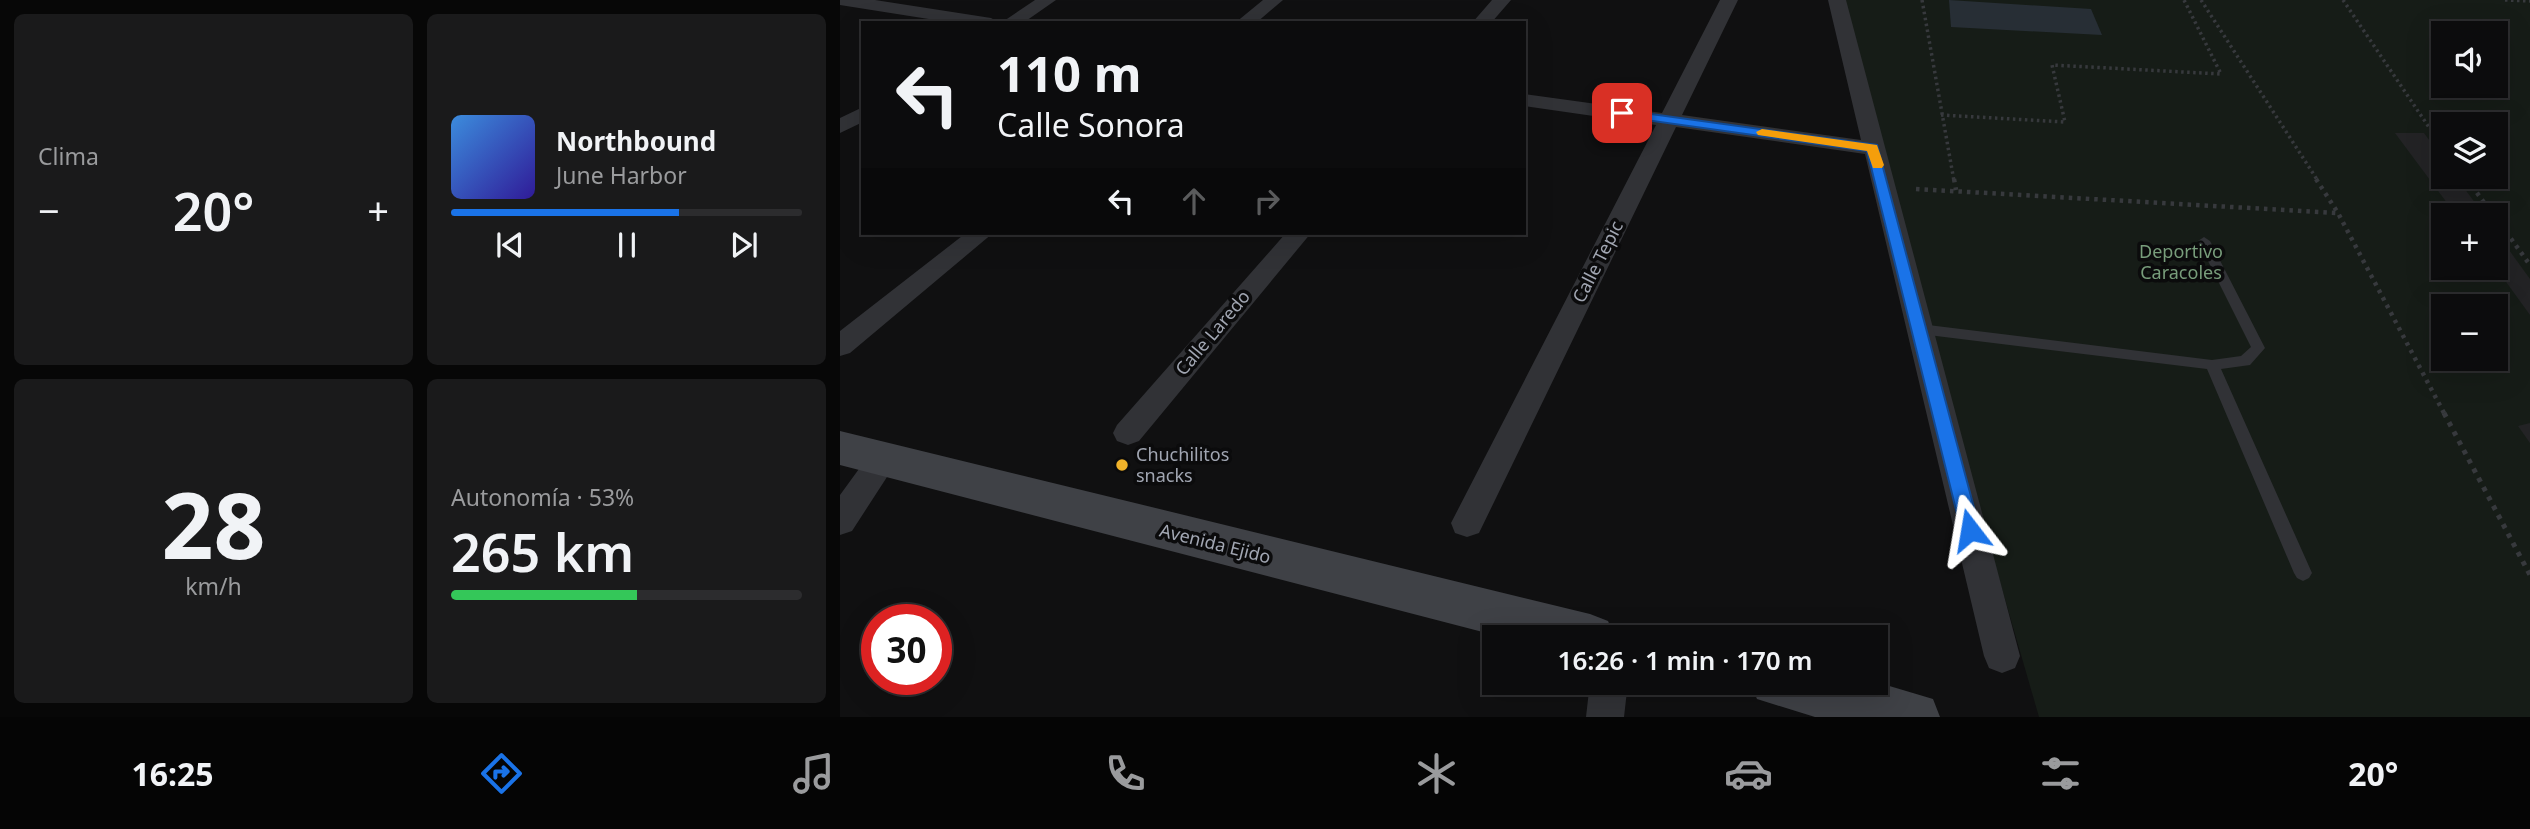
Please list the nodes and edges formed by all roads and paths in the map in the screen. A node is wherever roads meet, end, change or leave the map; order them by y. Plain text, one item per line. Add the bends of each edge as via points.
1 (840, 0) edge
2 (1047, 0) edge
3 (1274, 0) edge
4 (1502, 0) edge
5 (1729, 0) edge
6 (1837, 0) edge
7 (1922, 0) edge
8 (2184, 0) edge
9 (2202, 0) edge
10 (2343, 0) edge
11 (2505, 0) edge
12 (2530, 1) edge
13 (977, 21) edge
14 (1013, 21) edge
15 (1247, 21) edge
16 (1483, 21) edge
17 (1526, 100) edge
18 (861, 114) edge
19 (1941, 115) junction
20 (1670, 120) junction
21 (840, 127) edge
22 (2431, 130) edge
23 (1872, 148) junction
24 (1884, 188) junction
25 (1956, 190) junction
26 (2338, 213) junction
27 (979, 235) edge
28 (1297, 235) edge
29 (2508, 236) edge
30 (2204, 241) dead end
31 (2530, 265) edge
32 (1920, 329) junction
33 (840, 346) edge
34 (2212, 365) junction
35 (1128, 433) dead end
36 (840, 448) edge
37 (883, 460) junction
38 (840, 521) edge
39 (1466, 523) dead end
40 (2303, 573) dead end
41 (2530, 575) edge
42 (1542, 625) edge
43 (2002, 656) dead end
44 (1608, 695) edge
45 (1827, 695) edge
46 (1605, 717) edge
47 (1914, 717) edge

1 - 13 street
2 - 14 street
3 - 15 street
4 - 16 street
5 - 20 street, Calle Tepic
6 - 23 street
7 - 19 path
8 - 19 path via 2221,74 2052,65 2065,122
9 - 26 path
10 - 22 path
11 - 12 path
17 - 20 street
18 - 21 street
19 - 25 path
20 - 23 street
20 - 39 street, Calle Tepic
23 - 24 street
24 - 25 path
24 - 32 street
25 - 26 path
26 - 41 path
27 - 33 street
28 - 35 street, Calle Laredo
29 - 31 path
30 - 34 lane via 2258,348 2245,361
32 - 34 lane
32 - 43 street
34 - 40 lane
36 - 37 main road, Avenida Ejido
37 - 38 street
37 - 42 main road, Avenida Ejido
44 - 46 street
45 - 47 main road

